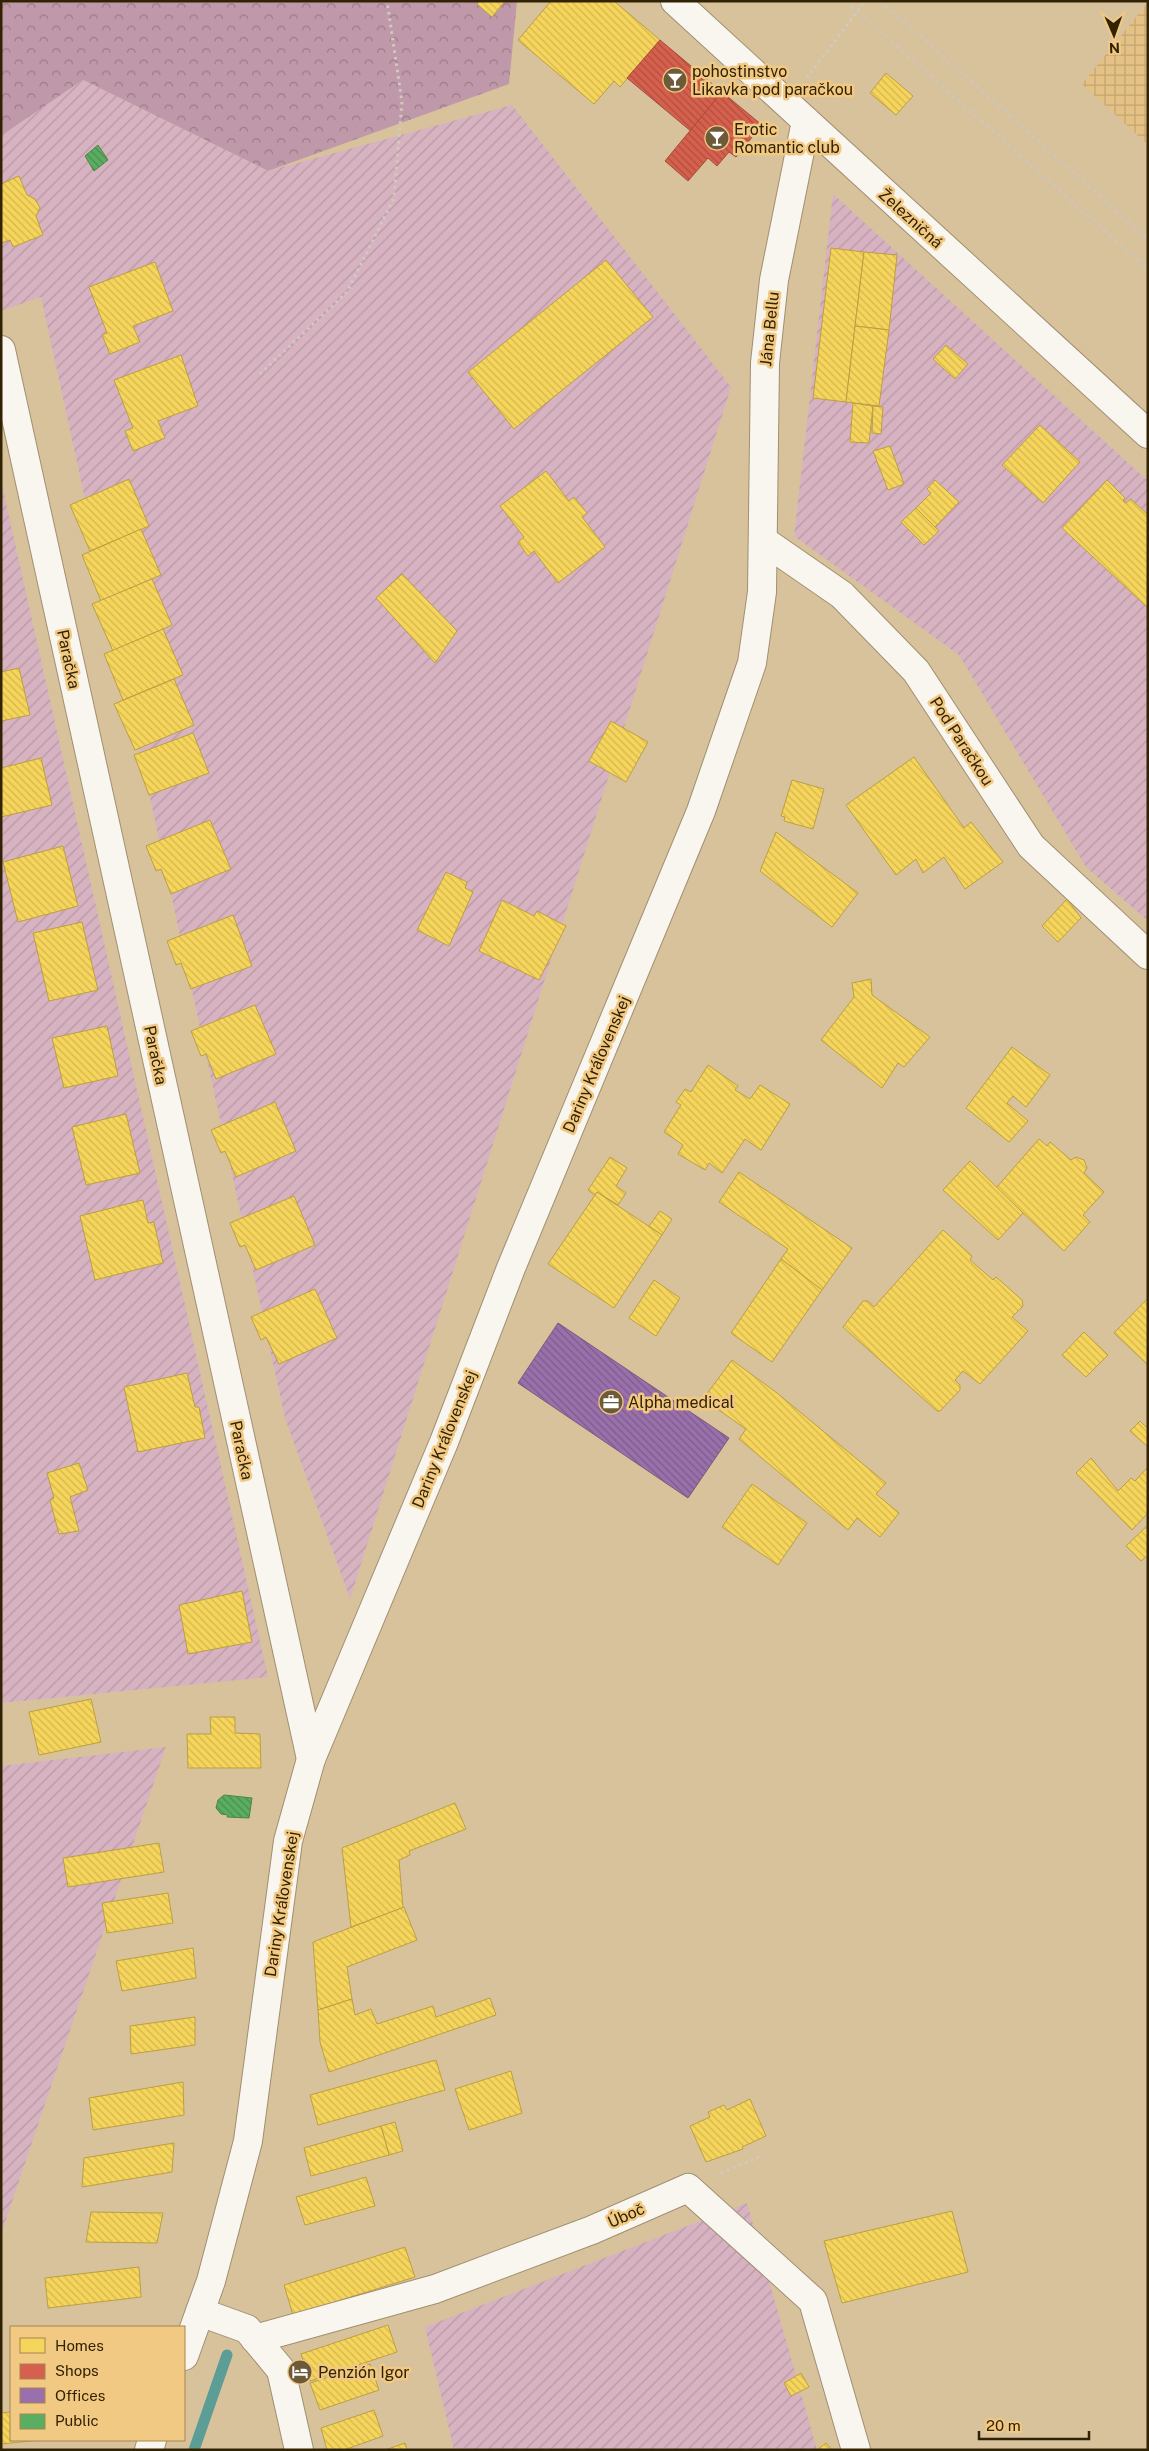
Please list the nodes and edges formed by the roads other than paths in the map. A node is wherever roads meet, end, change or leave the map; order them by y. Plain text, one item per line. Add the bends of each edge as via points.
1 (675, 1) edge
2 (806, 121) junction
3 (1, 350) edge
4 (1148, 434) edge
5 (764, 541) junction
6 (1148, 955) edge
7 (311, 1759) junction
8 (200, 2312) junction
9 (255, 2339) junction
10 (185, 2353) edge
11 (299, 2450) edge
12 (856, 2450) edge

1 - 2 street, Železničná
2 - 4 street, Železničná
2 - 5 street, Jána Bellu via 774,280 765,363
3 - 7 street, Paračka
5 - 6 street, Pod Paračkou via 842,595 916,671 1031,846
5 - 7 street, Dariny Kráľovenskej via 762,592 752,663 701,811
7 - 8 street, Dariny Kráľovenskej via 288,1841 248,2141
8 - 9 street via 247,2329
8 - 10 street, Dariny Kráľovenskej
9 - 11 street via 281,2370
9 - 12 street, Úboč via 434,2289 592,2230 688,2188 813,2301

